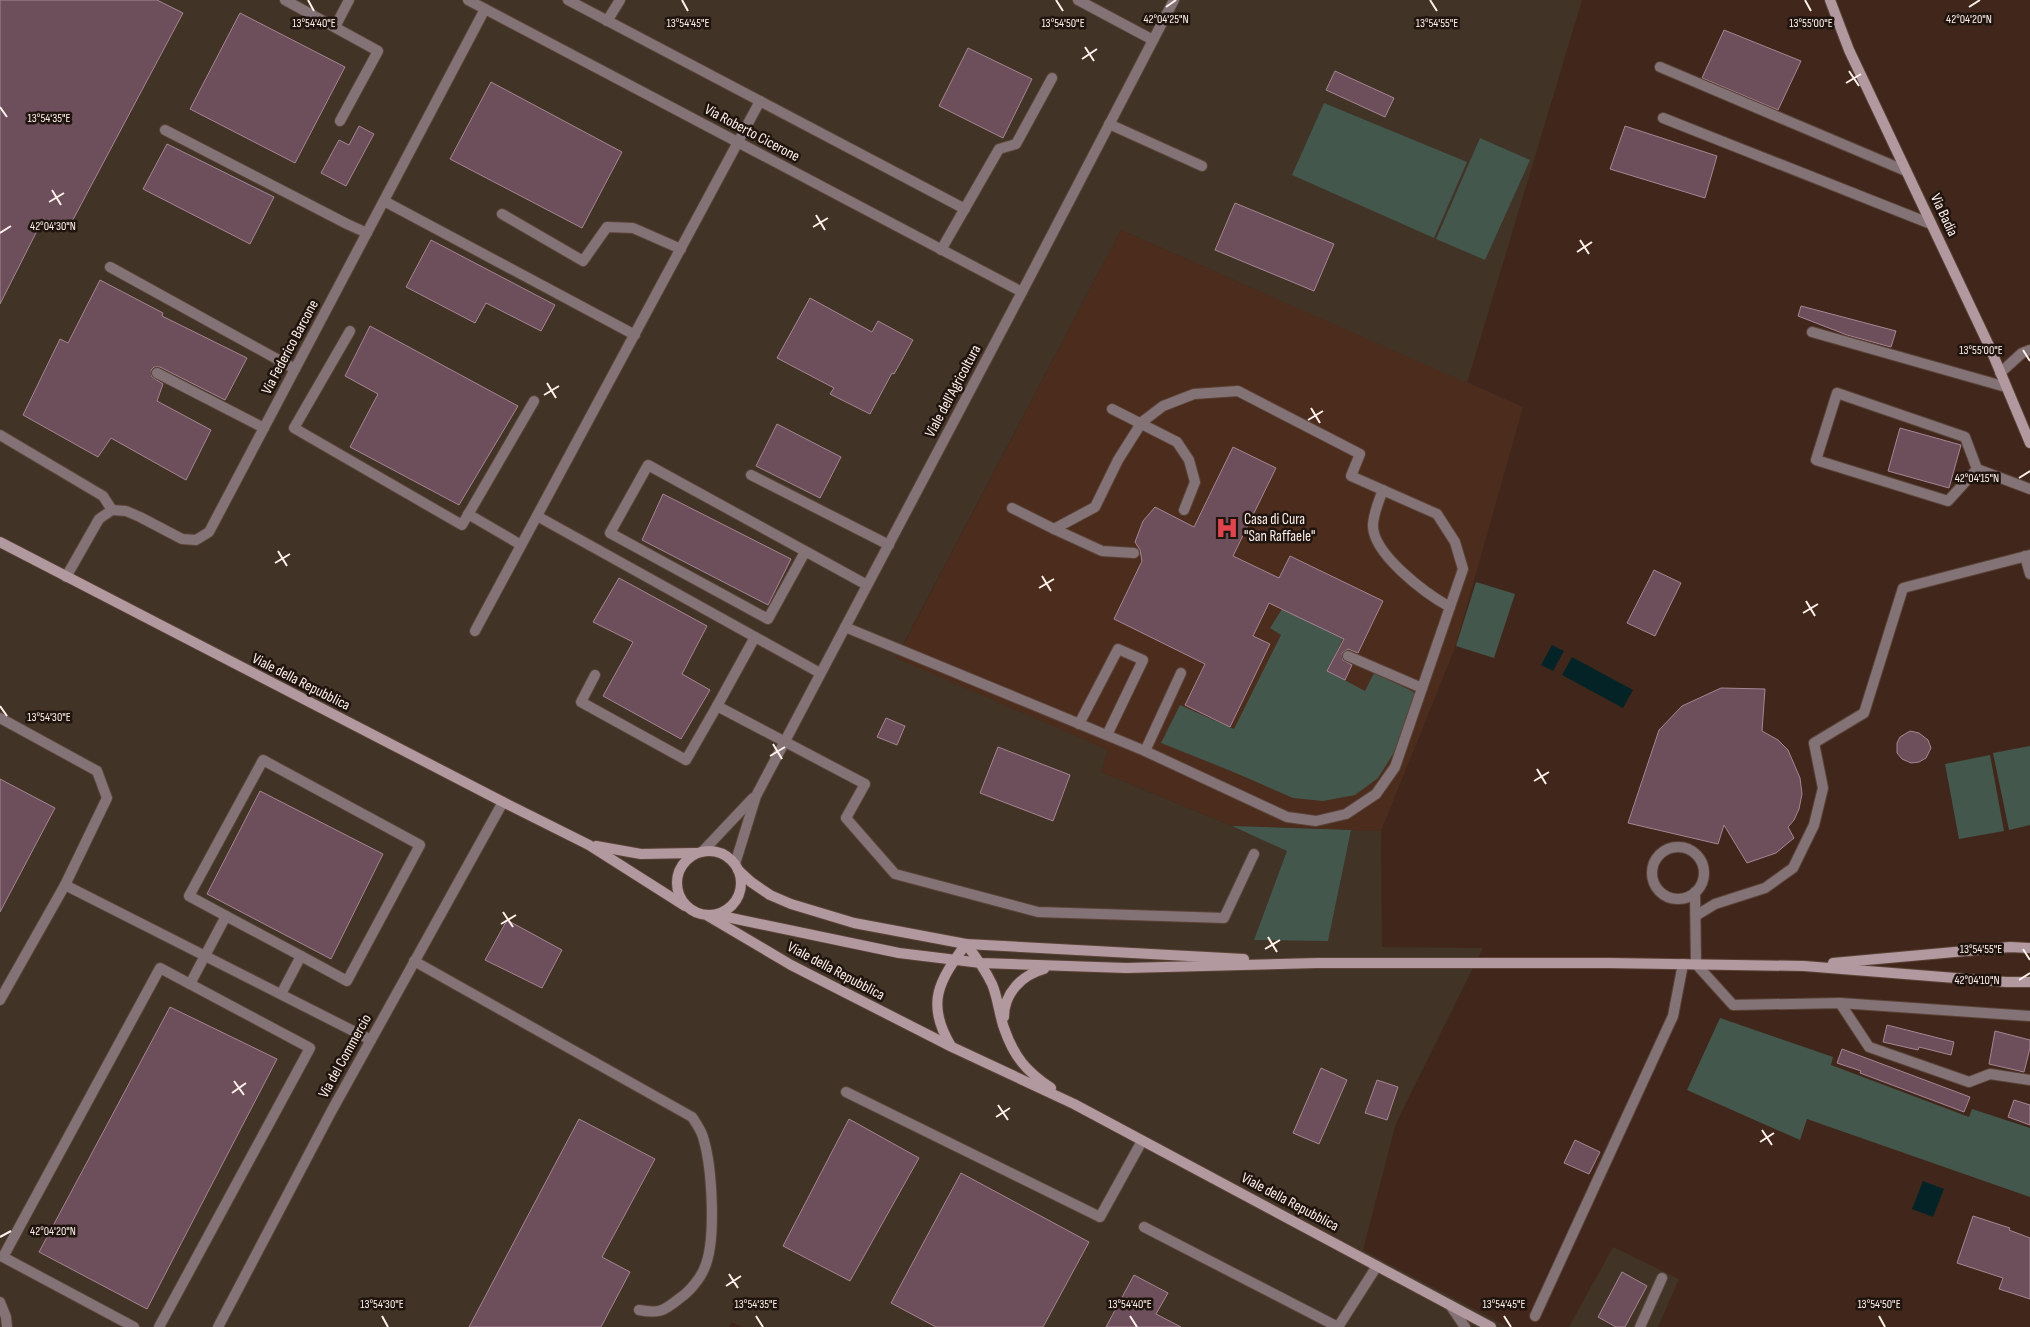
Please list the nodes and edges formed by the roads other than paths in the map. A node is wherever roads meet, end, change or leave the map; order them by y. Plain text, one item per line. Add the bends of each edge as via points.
1 (285, 0) edge
2 (349, 0) edge
3 (468, 0) edge
4 (568, 0) edge
5 (620, 0) edge
6 (1078, 0) edge
7 (1174, 0) edge
8 (1830, 0) edge
9 (487, 4) edge
10 (607, 21) junction
11 (335, 27) junction
12 (1153, 40) junction
13 (1660, 67) dead end
14 (1052, 78) dead end
15 (760, 101) junction
16 (1663, 118) dead end
17 (340, 121) dead end
18 (1109, 124) junction
19 (165, 130) dead end
20 (738, 142) junction
21 (1202, 166) dead end
22 (1906, 171) junction
23 (384, 201) junction
24 (965, 209) junction
25 (502, 214) dead end
26 (1931, 224) junction
27 (367, 232) junction
28 (681, 249) junction
29 (941, 250) junction
30 (110, 268) dead end
31 (1022, 292) junction
32 (350, 331) dead end
33 (1812, 332) dead end
34 (635, 335) junction
35 (2030, 350) edge
36 (295, 369) junction
37 (157, 373) dead end
38 (2000, 373) junction
39 (2006, 387) junction
40 (534, 401) dead end
41 (1112, 408) dead end
42 (1142, 422) junction
43 (264, 428) junction
44 (0, 436) edge
45 (2030, 443) edge
46 (1977, 469) junction
47 (751, 475) dead end
48 (2030, 489) edge
49 (1383, 490) junction
50 (1012, 508) dead end
51 (112, 510) junction
52 (1184, 510) dead end
53 (468, 514) junction
54 (537, 516) junction
55 (1054, 529) junction
56 (0, 542) edge
57 (521, 545) junction
58 (888, 545) junction
59 (805, 552) junction
60 (1134, 552) dead end
61 (2028, 556) edge
62 (2030, 574) edge
63 (66, 577) junction
64 (867, 585) junction
65 (1450, 607) junction
66 (845, 627) junction
67 (475, 631) dead end
68 (755, 637) junction
69 (1348, 656) dead end
70 (820, 673) junction
71 (1181, 673) dead end
72 (595, 675) dead end
73 (1422, 688) junction
74 (717, 706) junction
75 (0, 718) edge
76 (1079, 724) junction
77 (1107, 735) junction
78 (784, 743) junction
79 (1145, 751) junction
80 (756, 796) junction
81 (503, 802) junction
82 (590, 845) junction
83 (699, 852) junction
84 (1254, 854) dead end
85 (736, 867) junction
86 (64, 885) junction
87 (1695, 892) junction
88 (685, 906) junction
89 (1697, 915) junction
90 (226, 916) junction
91 (712, 916) junction
92 (966, 944) junction
93 (2030, 948) edge
94 (206, 956) junction
95 (301, 956) junction
96 (414, 961) junction
97 (954, 961) junction
98 (981, 963) junction
99 (1317, 963) junction
100 (1682, 964) junction
101 (1696, 964) junction
102 (1804, 966) junction
103 (1054, 967) junction
104 (2030, 982) edge
105 (190, 984) junction
106 (281, 994) junction
107 (0, 1000) edge
108 (1840, 1004) junction
109 (2030, 1016) edge
110 (1004, 1028) junction
111 (371, 1040) junction
112 (952, 1047) junction
113 (2030, 1080) edge
114 (846, 1092) dead end
115 (1074, 1104) junction
116 (1142, 1141) junction
117 (1144, 1227) dead end
118 (1377, 1266) junction
119 (1662, 1278) dead end
120 (0, 1302) edge
121 (1450, 1305) junction
122 (639, 1310) dead end
123 (1535, 1316) dead end
124 (7, 1327) edge
125 (134, 1327) edge
126 (159, 1327) edge
127 (218, 1327) edge
128 (1465, 1327) edge
129 (1491, 1327) edge
130 (1640, 1327) edge

1 - 11 street
2 - 11 street
3 - 9 street, Via Roberto Cicerone
4 - 10 street
5 - 10 street
6 - 12 street
7 - 12 street, Viale dell'Agricoltura
8 - 22 main road, Via Badia via 1849,50
9 - 20 street, Via Roberto Cicerone
9 - 23 street, Via Federico Barcone
10 - 15 street
11 - 17 street via 378,50
12 - 18 street, Viale dell'Agricoltura
13 - 22 street
14 - 24 street via 1016,144 999,149
15 - 20 street
15 - 24 street
16 - 26 street
18 - 21 street
18 - 31 street, Viale dell'Agricoltura
19 - 27 street
20 - 28 street
20 - 29 street, Via Roberto Cicerone
22 - 26 main road, Via Badia
23 - 27 street, Via Federico Barcone
23 - 34 street
24 - 29 street
25 - 28 street via 583,261 607,227 633,228
26 - 38 main road, Via Badia
27 - 36 street, Via Federico Barcone
28 - 34 street
29 - 31 street, Via Roberto Cicerone
30 - 36 street
31 - 58 street, Viale dell'Agricoltura
32 - 53 street via 294,428 462,525
33 - 39 street
34 - 54 street
35 - 38 street
36 - 43 street, Via Federico Barcone
37 - 43 street
38 - 39 main road, Via Badia
39 - 45 main road, Via Badia
40 - 53 street
41 - 42 street
42 - 49 street via 1163,406 1194,394 1238,391 1360,454 1352,476
42 - 52 street via 1177,442 1189,460 1195,482
42 - 55 street via 1118,460 1095,507
43 - 51 street, Via Federico Barcone via 209,532 196,540 182,539 126,511
44 - 51 street via 102,496
46 - 46 street via 1948,501 1816,460 1837,393 1964,437
46 - 48 street
47 - 58 street
49 - 65 street via 1373,525 1378,543 1391,561 1426,592
49 - 65 street via 1437,514 1455,542 1463,569
50 - 55 street
51 - 63 street via 100,520
53 - 57 street
54 - 57 street
54 - 68 street
55 - 60 street via 1102,551
56 - 63 main road, Viale della Repubblica
57 - 67 street
58 - 64 street, Viale dell'Agricoltura
59 - 59 street via 648,465 610,533 768,619
59 - 64 street
61 - 62 street
61 - 89 street via 1903,588 1864,713 1814,743 1823,788 1814,825 1793,868 1765,888 1715,904
63 - 81 main road, Viale della Repubblica
64 - 66 street, Viale dell'Agricoltura
65 - 73 street
66 - 70 street, Viale dell'Agricoltura
66 - 76 street
68 - 70 street
68 - 74 street
69 - 73 street
70 - 78 street, Viale dell'Agricoltura
71 - 79 street
72 - 74 street via 581,702 686,760
73 - 79 street via 1395,767 1376,794 1346,814 1316,822 1287,817
74 - 78 street
75 - 86 street via 97,771 107,798
76 - 77 street
76 - 77 street via 1118,649 1144,660
77 - 79 street
78 - 80 street, Viale dell'Agricoltura
78 - 84 street via 865,784 846,818 895,874 1038,912 1224,918
80 - 83 street, Viale dell'Agricoltura
80 - 85 street, Viale dell'Agricoltura
81 - 82 main road, Viale della Repubblica
81 - 96 street, Via del Commercio
82 - 83 main road, Viale della Repubblica via 642,854
82 - 88 main road, Viale della Repubblica
83 - 85 main road via 717,852 730,859
83 - 88 main road via 687,859 676,877 678,892
85 - 91 main road via 741,878 738,897 733,905
85 - 92 main road via 750,882 791,904 854,923
86 - 94 street
86 - 107 street
87 - 87 street via 1703,878 1702,862 1698,856 1676,847 1661,853 1652,875 1659,890 1665,895 1680,898
87 - 89 street
88 - 91 main road via 692,912
89 - 101 street
90 - 94 street
90 - 95 street
90 - 95 street via 189,896 263,760 420,845 347,981
91 - 97 main road via 899,954
91 - 112 main road, Viale della Repubblica via 791,965
92 - 97 main road
92 - 98 main road, Viale della Repubblica
92 - 99 main road
93 - 102 main road via 2010,947
94 - 105 street
94 - 106 street
95 - 106 street
96 - 111 street, Via del Commercio
96 - 122 street via 692,1117 703,1136 711,1170 712,1235 704,1269 686,1294 669,1307 656,1313
97 - 98 main road
97 - 112 main road via 944,975 938,993 941,1028
98 - 103 main road
98 - 110 main road, Viale della Repubblica via 998,1000
99 - 100 main road
99 - 103 main road
100 - 101 main road
100 - 123 street via 1673,1016
101 - 102 main road
101 - 108 street via 1733,1005
102 - 104 main road
103 - 110 main road via 1036,971 1013,988 1004,1012
105 - 125 street via 160,968 3,1257
105 - 126 street via 310,1048
106 - 111 street
108 - 109 street
108 - 113 street via 1870,1047 1969,1082 1990,1074
110 - 115 main road, Viale della Repubblica via 1022,1065
111 - 127 street, Via del Commercio
112 - 115 main road, Viale della Repubblica
114 - 116 street via 1100,1217
115 - 116 main road, Viale della Repubblica
116 - 118 main road, Viale della Repubblica
117 - 118 street via 1338,1327
118 - 121 main road, Viale della Repubblica
119 - 130 street
120 - 124 street
121 - 128 street
121 - 129 main road, Viale della Repubblica

